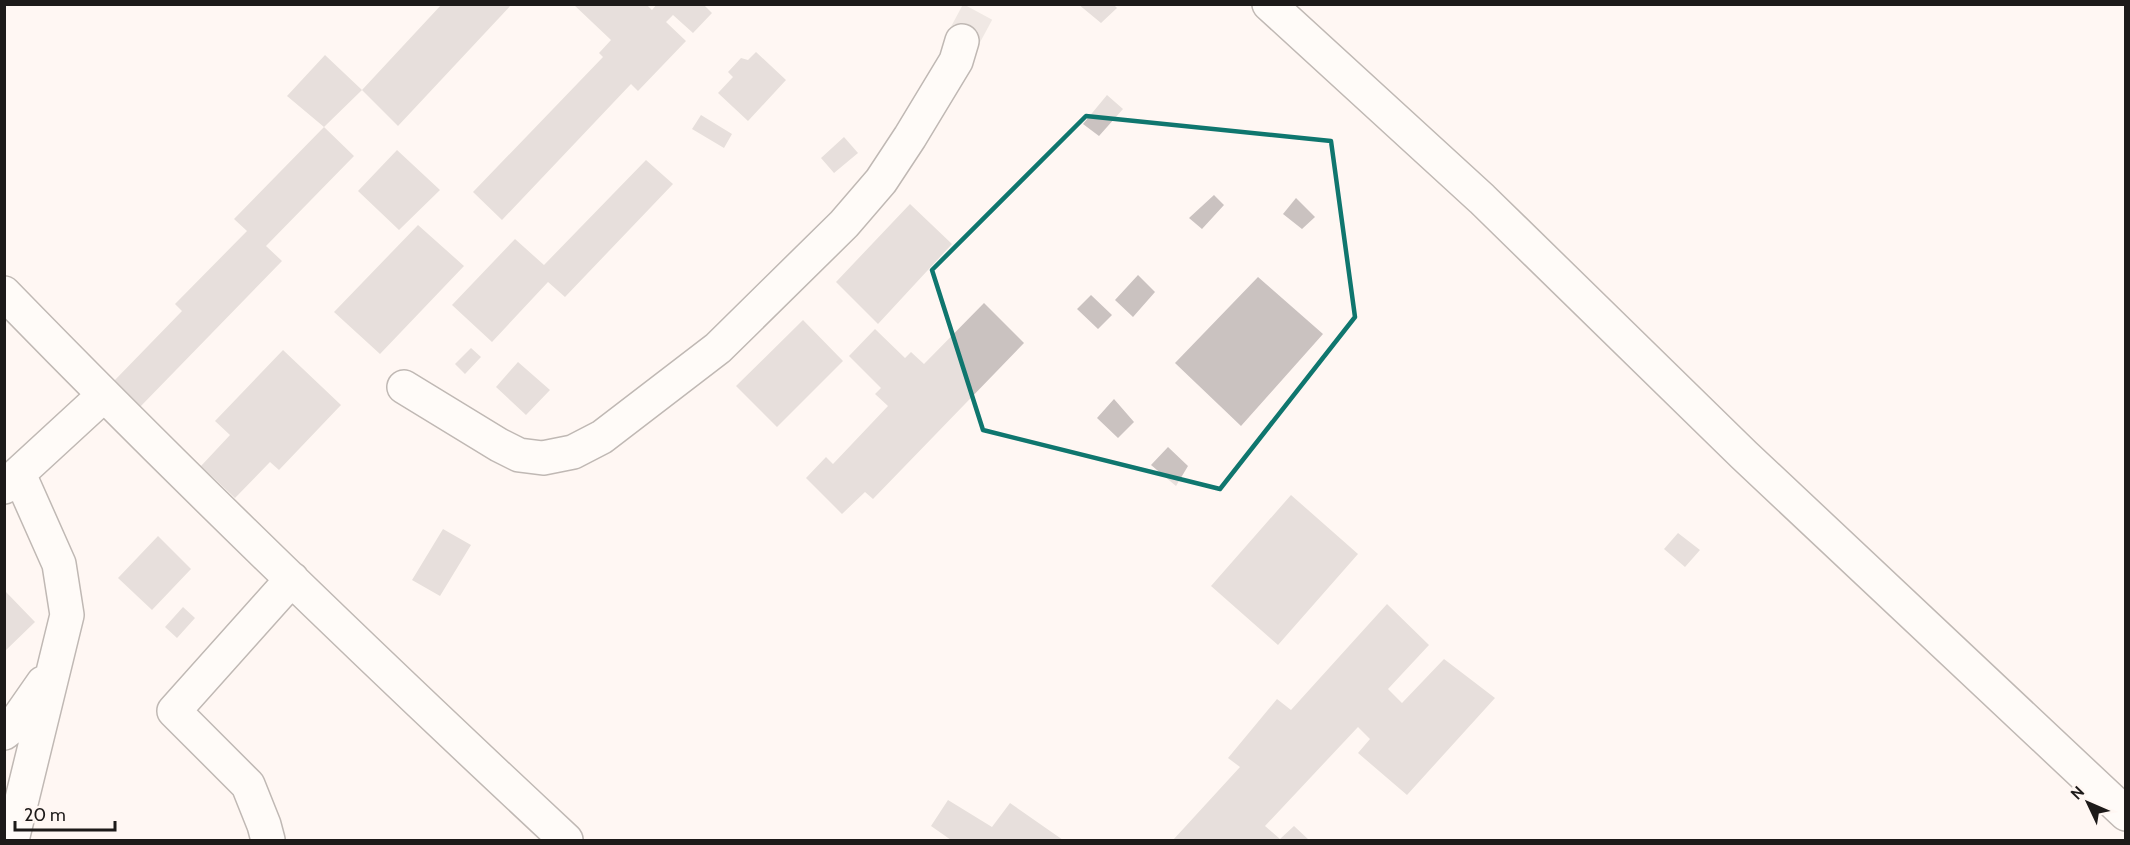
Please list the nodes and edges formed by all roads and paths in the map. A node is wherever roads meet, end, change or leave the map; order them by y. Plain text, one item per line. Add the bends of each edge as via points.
1 (1269, 4) edge
2 (962, 41) tunnel mouth
3 (4, 292) edge
4 (404, 387) dead end
5 (104, 395) junction
6 (12, 480) edge
7 (292, 579) junction
8 (55, 666) junction
9 (4, 733) edge
10 (2126, 814) edge
11 (12, 840) edge
12 (268, 840) edge
13 (566, 840) edge

1 - 10 street via 1482,199 1744,455
2 - 4 street via 956,61 910,137 881,181 844,224 718,348 602,437 573,452 543,458 519,455
3 - 5 street
5 - 6 street
5 - 7 street
6 - 8 street via 59,564 67,615
7 - 12 street via 174,711 248,785
7 - 13 street
8 - 9 street
8 - 11 street

